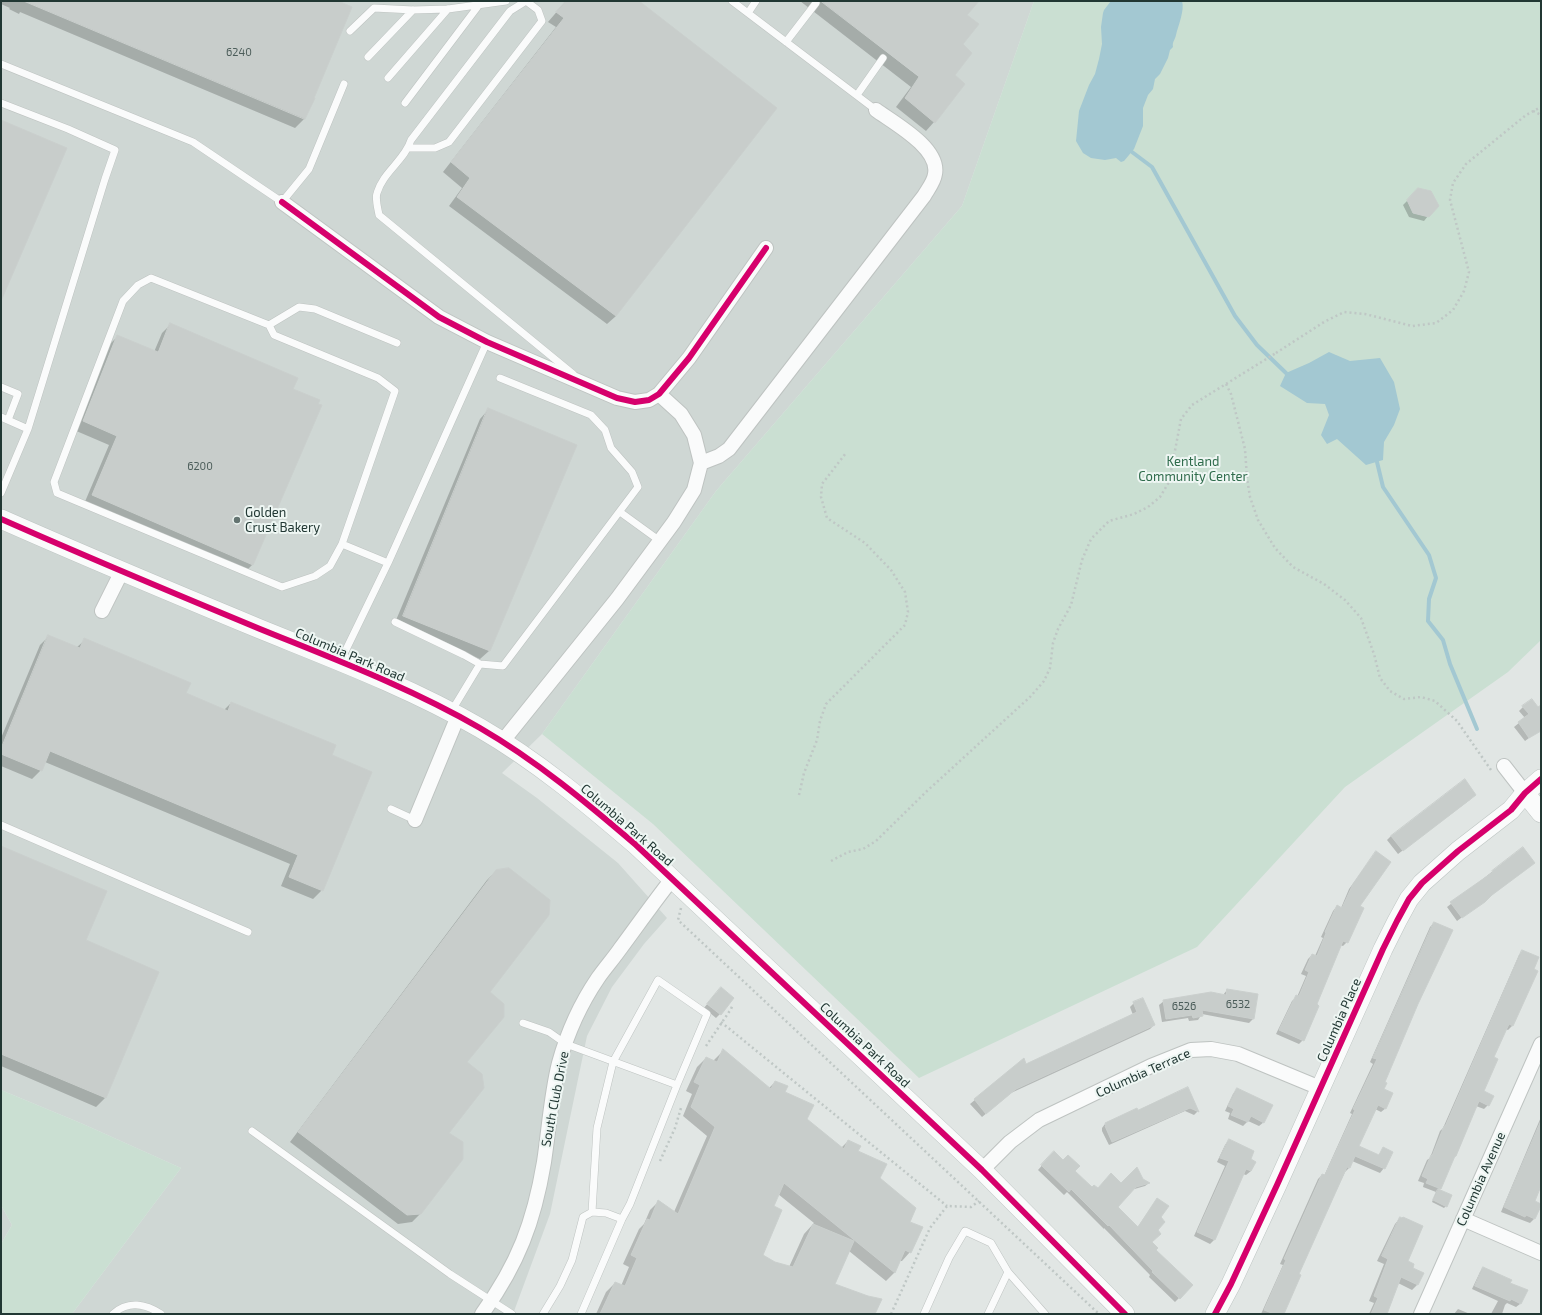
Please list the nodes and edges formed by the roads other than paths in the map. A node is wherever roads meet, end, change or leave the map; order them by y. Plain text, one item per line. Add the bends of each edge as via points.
1 (506, 1) edge
2 (523, 1) edge
3 (526, 1) edge
4 (732, 1) edge
5 (756, 1) edge
6 (816, 3) dead end
7 (478, 4) junction
8 (448, 9) junction
9 (413, 10) junction
10 (748, 13) junction
11 (350, 31) dead end
12 (786, 42) junction
13 (368, 57) dead end
14 (883, 58) dead end
15 (1, 64) edge
16 (388, 78) dead end
17 (344, 84) dead end
18 (857, 96) junction
19 (1, 103) edge
20 (406, 103) dead end
21 (876, 110) joint
22 (409, 148) junction
23 (282, 202) junction
24 (766, 248) dead end
25 (269, 325) junction
26 (487, 342) junction
27 (397, 343) dead end
28 (500, 378) dead end
29 (586, 384) junction
30 (1, 387) edge
31 (659, 394) junction
32 (4, 419) edge
33 (28, 429) junction
34 (700, 463) junction
35 (1, 493) edge
36 (620, 512) junction
37 (2, 524) edge
38 (660, 541) junction
39 (342, 544) junction
40 (388, 563) junction
41 (122, 571) junction
42 (102, 611) dead end
43 (395, 622) dead end
44 (340, 662) junction
45 (480, 664) junction
46 (454, 714) junction
47 (502, 742) junction
48 (1504, 766) road end
49 (1541, 778) edge
50 (1525, 792) junction
51 (391, 809) dead end
52 (1541, 814) edge
53 (415, 820) joint
54 (1, 825) edge
55 (672, 879) junction
56 (248, 932) dead end
57 (523, 1023) dead end
58 (566, 1044) junction
59 (1541, 1044) edge
60 (613, 1062) junction
61 (677, 1085) junction
62 (1320, 1088) junction
63 (252, 1131) dead end
64 (982, 1170) junction
65 (592, 1212) junction
66 (1463, 1218) junction
67 (622, 1219) junction
68 (1541, 1254) edge
69 (1008, 1272) junction
70 (491, 1301) junction
71 (113, 1314) edge
72 (162, 1314) edge
73 (482, 1314) edge
74 (512, 1314) edge
75 (542, 1314) edge
76 (581, 1314) edge
77 (924, 1314) edge
78 (988, 1314) edge
79 (1045, 1314) edge
80 (1125, 1314) edge
81 (1215, 1314) edge
82 (1421, 1314) edge

1 - 7 lane
2 - 3 lane
3 - 22 lane via 510,11 411,140
3 - 22 lane via 538,10 542,21 449,142 435,148
4 - 10 lane
5 - 10 lane
6 - 12 lane
7 - 8 lane
7 - 20 lane
8 - 9 lane
8 - 16 lane
9 - 11 lane via 374,8
9 - 13 lane
10 - 12 lane
12 - 18 lane
14 - 18 lane
15 - 23 lane via 194,142
17 - 23 lane via 310,169
18 - 21 lane
19 - 33 lane via 115,150
21 - 34 street via 921,142 928,150 935,165 932,183 729,449
22 - 29 lane via 388,173 376,194 379,215
23 - 26 street via 438,317
24 - 31 street via 688,358
25 - 27 lane via 299,306 315,309
25 - 39 lane via 274,335 378,378 395,391
25 - 39 lane via 151,278 138,285 123,302 117,316 54,482 57,494 282,587 315,576 330,566
26 - 29 street
26 - 40 lane
28 - 36 lane via 590,415 605,430 611,448 632,472 638,487
29 - 31 street via 617,398 635,402 649,400
30 - 32 lane via 18,394
31 - 34 street via 681,414 694,435
32 - 33 lane
33 - 35 lane
34 - 38 street via 694,490
36 - 38 lane
36 - 45 lane via 503,666
37 - 41 street, Columbia Park Road
38 - 47 street via 617,599
39 - 40 lane
40 - 44 lane
41 - 42 street
41 - 44 street, Columbia Park Road
43 - 45 lane
44 - 46 street, Columbia Park Road
45 - 46 lane
46 - 47 street, Columbia Park Road
46 - 53 street
47 - 55 street, Columbia Park Road via 592,807
48 - 50 street
49 - 50 street, Columbia Place
50 - 52 street
50 - 62 street, Columbia Place via 1511,810 1458,851 1422,883 1409,900
51 - 53 lane
54 - 56 lane
55 - 58 street, South Club Drive via 597,980 583,1004
55 - 64 street, Columbia Park Road
57 - 58 lane via 549,1032
58 - 60 lane
58 - 70 street, South Club Drive via 559,1063 537,1197 528,1231 510,1270
59 - 66 street, Columbia Avenue
60 - 61 lane
60 - 61 lane via 658,980 707,1014
60 - 65 lane via 597,1128
61 - 67 lane
62 - 64 street, Columbia Terrace via 1238,1054 1211,1049 1191,1050 1151,1066 1039,1120 1010,1142
62 - 81 street, Columbia Place
63 - 70 lane
64 - 80 street, Columbia Park Road
65 - 67 lane via 606,1213
65 - 75 lane via 583,1217 572,1260 560,1286
66 - 68 street
66 - 82 street, Columbia Avenue
67 - 76 lane
69 - 77 lane via 990,1242 965,1232 949,1258
69 - 78 lane
69 - 79 lane
70 - 73 street, South Club Drive
70 - 74 lane
71 - 72 lane via 120,1308 130,1305 142,1305

